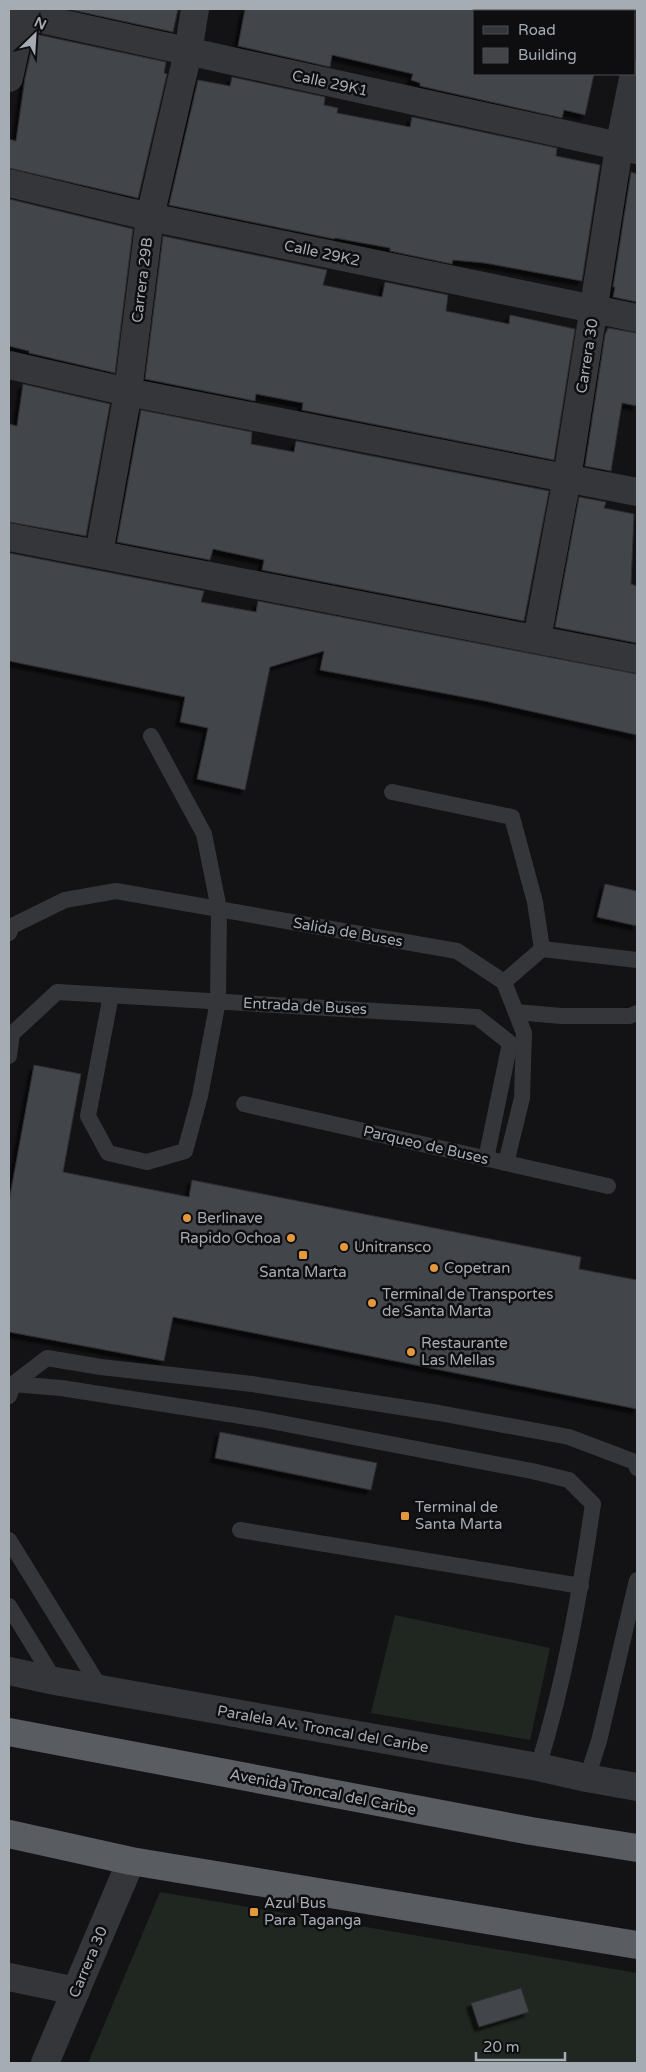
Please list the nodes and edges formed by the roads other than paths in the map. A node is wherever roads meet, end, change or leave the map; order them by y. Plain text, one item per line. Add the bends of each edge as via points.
1 (195, 9) edge
2 (23, 12) edge
3 (188, 52) junction
4 (635, 75) edge
5 (9, 78) edge
6 (628, 149) edge
7 (9, 183) edge
8 (150, 217) junction
9 (594, 309) junction
10 (637, 318) edge
11 (9, 365) edge
12 (128, 392) junction
13 (567, 478) junction
14 (637, 492) edge
15 (9, 537) edge
16 (98, 554) junction
17 (537, 639) junction
18 (637, 659) edge
19 (151, 736) dead end
20 (392, 792) dead end
21 (220, 909) junction
22 (9, 933) edge
23 (542, 949) junction
24 (637, 960) edge
25 (504, 982) junction
26 (111, 995) junction
27 (218, 1001) junction
28 (516, 1012) junction
29 (637, 1013) edge
30 (9, 1056) edge
31 (244, 1104) dead end
32 (486, 1159) junction
33 (506, 1163) junction
34 (608, 1186) dead end
35 (11, 1390) edge
36 (637, 1468) edge
37 (240, 1530) dead end
38 (9, 1540) edge
39 (637, 1580) edge
40 (581, 1586) junction
41 (9, 1606) edge
42 (9, 1671) edge
43 (56, 1681) junction
44 (101, 1689) junction
45 (9, 1732) edge
46 (538, 1767) junction
47 (587, 1778) junction
48 (637, 1787) edge
49 (9, 1834) edge
50 (637, 1848) edge
51 (131, 1861) junction
52 (637, 1945) edge
53 (9, 1977) edge
54 (76, 1991) junction
55 (45, 2063) edge

1 - 3 street, Carrera 29B
2 - 3 street, Calle 29K1
2 - 5 street
3 - 6 street, Calle 29K1
3 - 8 street, Carrera 29B
4 - 6 street, Carrera 30
6 - 9 street, Carrera 30
7 - 8 street, Calle 29K2
8 - 9 street, Calle 29K2
8 - 12 street, Carrera 29B
9 - 10 street, Calle 29K2
9 - 13 street, Carrera 30
11 - 12 street
12 - 13 street
12 - 16 street, Carrera 29B
13 - 14 street
13 - 17 street, Carrera 30
15 - 16 street
16 - 17 street
17 - 18 street
19 - 21 lane via 204,834
20 - 23 lane via 512,817 535,902
21 - 22 lane, Salida de Buses via 116,891 65,900 12,926
21 - 25 lane, Salida de Buses via 457,951
21 - 27 lane
23 - 24 lane
23 - 25 lane
25 - 28 lane
26 - 27 lane, Entrada de Buses
26 - 27 lane via 88,1116 108,1153 146,1162 185,1151 200,1096
26 - 30 lane, Entrada de Buses via 57,992 12,1034
27 - 32 lane, Entrada de Buses via 477,1016 510,1043
28 - 29 lane via 561,1016 630,1016
28 - 33 lane via 524,1033 522,1098
31 - 32 lane, Parqueo de Buses
32 - 33 lane, Parqueo de Buses
33 - 34 lane, Parqueo de Buses
35 - 36 lane via 47,1358 252,1384 569,1437 635,1462
35 - 40 lane via 61,1388 260,1418 569,1480 594,1504
37 - 40 lane
38 - 44 lane
39 - 47 lane
40 - 46 lane via 565,1667
41 - 43 lane
42 - 43 street, Paralela Av. Troncal del Caribe
43 - 44 street, Paralela Av. Troncal del Caribe
44 - 46 street, Paralela Av. Troncal del Caribe
45 - 50 highway, Avenida Troncal del Caribe via 531,1831
46 - 47 street, Paralela Av. Troncal del Caribe
47 - 48 street, Paralela Av. Troncal del Caribe
49 - 51 highway
51 - 52 highway
51 - 54 street, Carrera 30
53 - 54 street
54 - 55 street, Carrera 30

